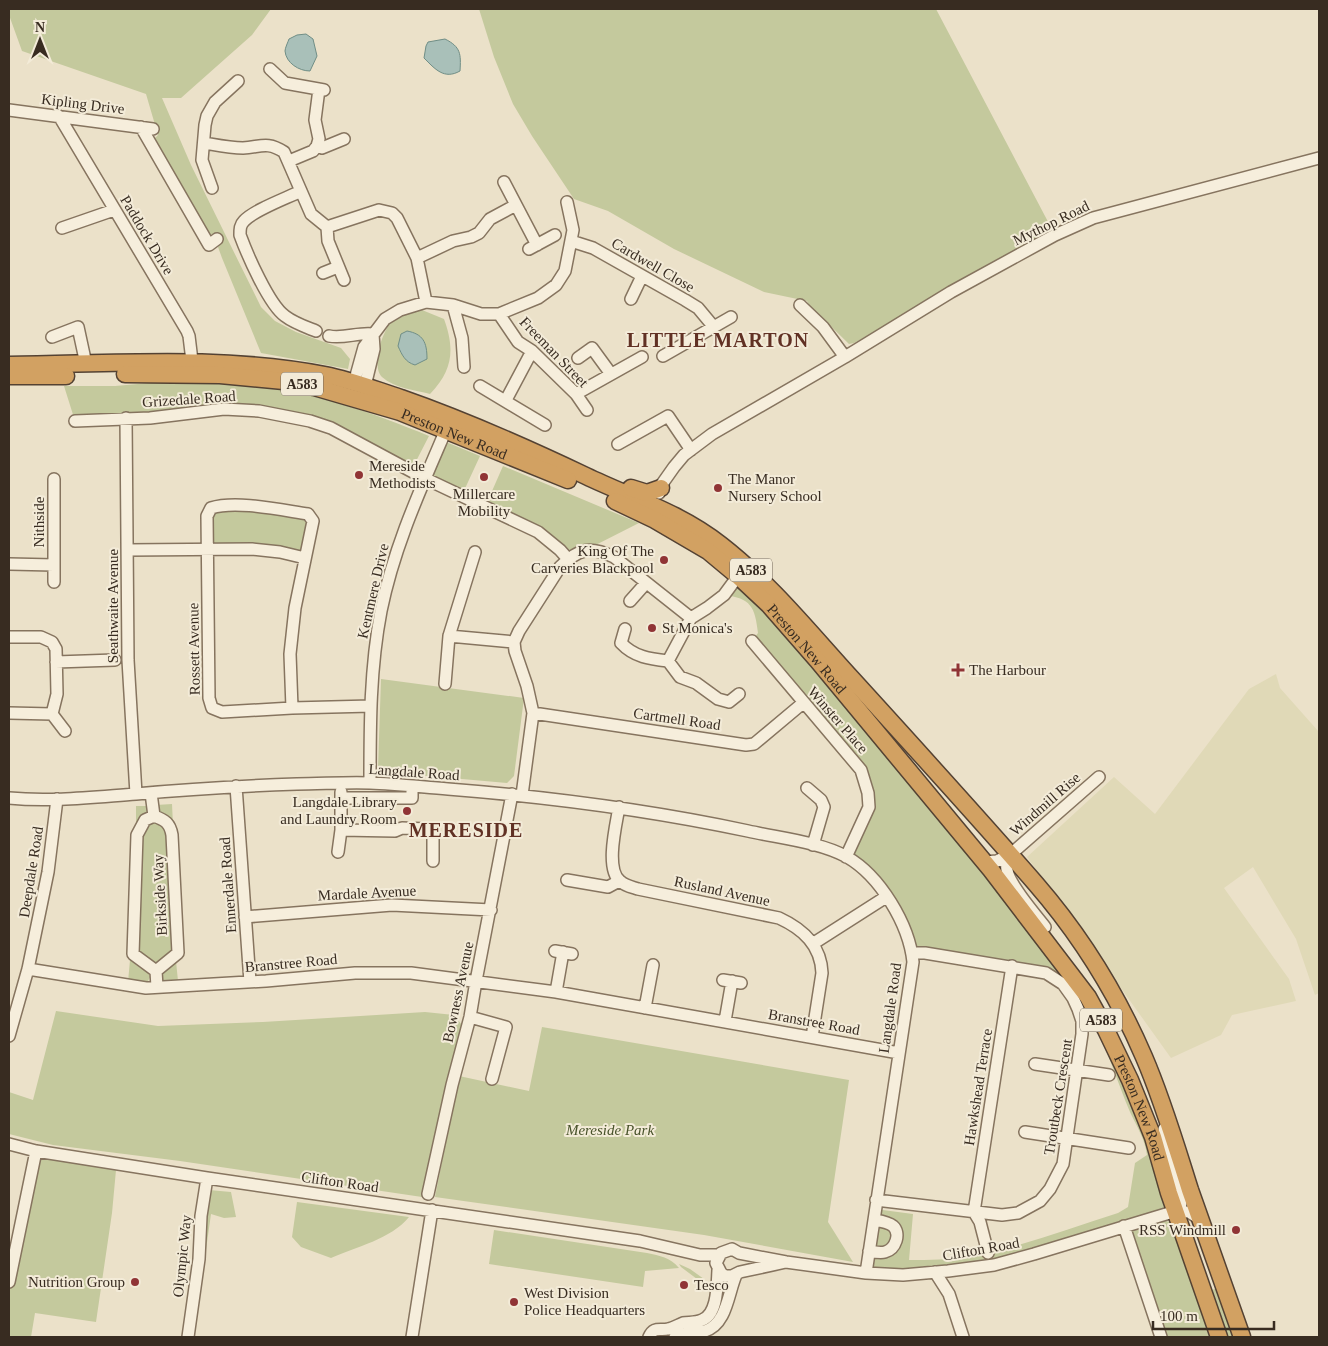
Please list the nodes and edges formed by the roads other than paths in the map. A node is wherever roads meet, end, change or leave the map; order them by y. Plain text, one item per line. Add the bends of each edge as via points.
1 (270, 68) dead end
2 (238, 81) dead end
3 (9, 110) edge
4 (60, 116) junction
5 (141, 127) junction
6 (153, 129) dead end
7 (344, 139) dead end
8 (204, 143) junction
9 (317, 146) junction
10 (1319, 158) edge
11 (289, 161) junction
12 (504, 182) dead end
13 (212, 188) dead end
14 (301, 191) junction
15 (567, 202) dead end
16 (516, 205) junction
17 (114, 210) junction
18 (327, 227) junction
19 (62, 228) dead end
20 (555, 235) dead end
21 (217, 239) dead end
22 (571, 241) junction
23 (417, 258) junction
24 (338, 267) junction
25 (324, 273) dead end
26 (642, 276) junction
27 (344, 280) dead end
28 (631, 299) dead end
29 (426, 302) junction
30 (454, 305) junction
31 (800, 305) dead end
32 (499, 314) junction
33 (731, 317) dead end
34 (713, 326) junction
35 (316, 331) dead end
36 (372, 334) junction
37 (330, 336) dead end
38 (52, 337) dead end
39 (532, 351) junction
40 (663, 356) dead end
41 (642, 357) dead end
42 (845, 357) junction
43 (578, 358) dead end
44 (86, 364) junction
45 (9, 365) edge
46 (464, 367) dead end
47 (193, 368) junction
48 (611, 374) junction
49 (9, 376) edge
50 (480, 386) dead end
51 (357, 391) junction
52 (576, 394) junction
53 (506, 400) junction
54 (587, 410) dead end
55 (126, 418) junction
56 (75, 421) dead end
57 (449, 423) junction
58 (545, 425) dead end
59 (618, 444) dead end
60 (691, 450) junction
61 (573, 470) junction
62 (424, 478) junction
63 (54, 479) dead end
64 (661, 488) junction
65 (651, 511) junction
66 (128, 550) junction
67 (208, 550) junction
68 (475, 552) dead end
69 (305, 558) junction
70 (568, 559) junction
71 (9, 564) edge
72 (54, 565) junction
73 (738, 576) junction
74 (54, 582) dead end
75 (646, 583) junction
76 (630, 601) dead end
77 (691, 618) junction
78 (625, 628) dead end
79 (449, 636) junction
80 (9, 637) edge
81 (752, 641) dead end
82 (514, 642) junction
83 (115, 660) dead end
84 (668, 661) junction
85 (56, 662) junction
86 (445, 684) dead end
87 (739, 694) dead end
88 (804, 703) junction
89 (371, 706) junction
90 (292, 708) junction
91 (9, 713) edge
92 (533, 713) junction
93 (52, 714) junction
94 (65, 731) dead end
95 (1099, 777) dead end
96 (340, 783) junction
97 (370, 783) junction
98 (236, 786) junction
99 (412, 786) junction
100 (808, 788) dead end
101 (151, 793) junction
102 (136, 794) junction
103 (517, 795) junction
104 (9, 798) edge
105 (341, 798) junction
106 (57, 799) junction
107 (619, 807) junction
108 (154, 816) junction
109 (341, 830) junction
110 (813, 845) junction
111 (338, 852) dead end
112 (1010, 854) junction
113 (846, 857) junction
114 (433, 861) dead end
115 (984, 862) junction
116 (567, 880) dead end
117 (619, 881) junction
118 (886, 897) junction
119 (490, 910) junction
120 (245, 917) junction
121 (814, 943) junction
122 (564, 952) dead end
123 (912, 953) junction
124 (654, 966) dead end
125 (1012, 966) junction
126 (1066, 968) junction
127 (28, 969) junction
128 (156, 971) junction
129 (476, 981) junction
130 (732, 981) dead end
131 (250, 982) junction
132 (157, 987) junction
133 (556, 992) junction
134 (645, 1008) junction
135 (470, 1017) junction
136 (724, 1022) junction
137 (9, 1036) edge
138 (812, 1037) junction
139 (899, 1053) junction
140 (1035, 1064) dead end
141 (1077, 1070) junction
142 (1109, 1075) dead end
143 (492, 1079) dead end
144 (1158, 1092) junction
145 (1025, 1132) dead end
146 (1068, 1139) junction
147 (9, 1144) edge
148 (1129, 1148) dead end
149 (36, 1151) junction
150 (208, 1178) junction
151 (1170, 1193) junction
152 (428, 1194) dead end
153 (876, 1200) junction
154 (432, 1210) junction
155 (1176, 1211) junction
156 (974, 1212) junction
157 (1156, 1217) junction
158 (874, 1220) junction
159 (1201, 1220) junction
160 (1125, 1226) junction
161 (869, 1251) junction
162 (988, 1252) dead end
163 (739, 1253) junction
164 (786, 1262) junction
165 (718, 1264) junction
166 (948, 1271) junction
167 (936, 1272) junction
168 (866, 1273) junction
169 (738, 1274) junction
170 (9, 1282) edge
171 (1203, 1287) junction
172 (949, 1294) junction
173 (671, 1335) edge
174 (188, 1337) edge
175 (412, 1337) edge
176 (649, 1337) edge
177 (963, 1337) edge
178 (1161, 1337) edge
179 (1219, 1337) edge
180 (1242, 1337) edge

1 - 9 street via 285,82 322,89 315,120 319,139
2 - 8 street via 211,110 205,125
3 - 4 street, Kipling Drive
4 - 5 street, Kipling Drive
4 - 17 street, Paddock Drive
5 - 6 street, Kipling Drive
5 - 21 street via 209,245
7 - 9 street via 322,148
8 - 11 street via 244,148 268,145 284,152
8 - 13 street via 202,160
9 - 11 street via 313,151
10 - 42 street, Mythop Road via 1092,218 951,292
11 - 14 street
12 - 16 street
14 - 18 street via 311,214
14 - 35 street via 245,220 240,227 240,236 266,277 272,302 284,316
15 - 22 street via 573,230
16 - 20 street via 533,247
16 - 23 street via 490,219 480,233 453,241
17 - 19 street
17 - 47 street, Paddock Drive via 189,336
18 - 23 street via 372,211 385,211 397,218
18 - 24 street via 328,241
22 - 26 street, Cardwell Close via 593,248
22 - 32 street via 564,271 556,285 538,298
23 - 29 street
24 - 25 street
24 - 27 street
26 - 28 street
26 - 34 street, Cardwell Close via 698,308
29 - 30 street
29 - 36 street via 392,314
30 - 32 street via 482,314
30 - 46 street via 462,338
31 - 42 street via 823,327
32 - 39 street, Freeman Street via 518,342
33 - 34 street
34 - 40 street
36 - 37 street
36 - 51 street via 374,349
38 - 44 street via 78,327
39 - 52 street, Freeman Street
39 - 53 street
41 - 48 street
42 - 60 street, Mythop Road via 712,434
43 - 48 street via 592,348
44 - 45 highway, Preston New Road / A583
44 - 47 highway, Preston New Road / A583
47 - 49 highway, Preston New Road / A583
47 - 51 highway, Preston New Road / A583 via 229,376
48 - 52 street
50 - 53 street
51 - 57 highway, Preston New Road / A583
52 - 54 street, Freeman Street
53 - 58 street
55 - 56 street, Grizedale Road
55 - 62 street, Grizedale Road via 224,409 287,416 331,428
55 - 66 street, Seathwaite Avenue
57 - 61 highway, Preston New Road / A583
57 - 62 street, Kentmere Drive
57 - 65 highway, Preston New Road / A583 via 540,468
59 - 60 street via 668,416
60 - 64 street, Mythop Road via 674,467
61 - 64 highway, A583 via 587,469 642,492
61 - 65 highway, Preston New Road / A583
62 - 70 street, Grizedale Road via 538,532
62 - 89 street, Kentmere Drive via 399,544 381,612
63 - 72 street, Nithside
64 - 65 street, Mythop Road
65 - 73 highway, Preston New Road / A583
65 - 112 highway, Preston New Road / A583 via 679,518 718,542 755,574 795,613
66 - 67 street
66 - 102 street, Seathwaite Avenue via 128,660
67 - 69 street via 252,549
67 - 69 street via 207,516 211,508 220,505 262,507 308,514 313,521
67 - 90 street, Rossett Avenue via 209,698 212,708 222,712
68 - 79 street
69 - 90 street via 290,654
70 - 75 street via 585,550 595,549 614,557
70 - 82 street
71 - 72 street, Nithside
72 - 74 street, Nithside
73 - 77 street via 724,595
73 - 115 highway, Preston New Road / A583 via 790,629
75 - 76 street
75 - 77 street
77 - 84 street
78 - 84 street via 621,643 628,651 644,658
79 - 82 street
79 - 86 street
80 - 85 street via 41,637 52,642 56,649
81 - 88 street, Winster Place
82 - 92 street
83 - 85 street
84 - 87 street via 680,677 696,683 718,699 729,702
85 - 93 street via 57,694
88 - 92 street, Cartmell Road via 754,744 746,745
88 - 113 street, Winster Place via 861,770 868,793 869,807
89 - 90 street, Rossett Avenue
89 - 97 street, Kentmere Drive
91 - 93 street
92 - 103 street, Bowness Avenue
93 - 94 street
95 - 112 street, Windmill Rise
96 - 97 street, Langdale Road
96 - 98 street, Langdale Road
96 - 105 street
97 - 99 street, Langdale Road
98 - 101 street, Langdale Road
98 - 120 street, Ennerdale Road
99 - 103 street, Langdale Road
99 - 105 street via 412,798
100 - 110 street via 824,807
101 - 102 street, Langdale Road
101 - 108 street
102 - 106 street, Langdale Road
103 - 107 street, Langdale Road
103 - 119 street, Bowness Avenue
104 - 106 street, Langdale Road
105 - 109 street
106 - 127 street, Deepdale Road via 48,872
107 - 110 street, Langdale Road
107 - 117 street via 612,853
108 - 128 street, Birkside Way via 145,820 137,835 134,954
108 - 128 street, Birkside Way via 164,819 172,835 178,953
109 - 111 street
109 - 114 street via 427,829 438,834
110 - 113 street, Langdale Road
112 - 115 street via 996,861
112 - 126 street via 1009,876 1048,932
112 - 144 highway, Preston New Road / A583 via 1091,956 1123,1013
113 - 118 street, Langdale Road via 860,866
115 - 126 highway, Preston New Road / A583
116 - 117 street via 608,887
117 - 121 street, Rusland Avenue via 638,889 779,918 794,925
118 - 121 street
118 - 123 street, Langdale Road via 902,922
119 - 120 street, Mardale Avenue via 392,905
119 - 129 street, Bowness Avenue
120 - 131 street, Ennerdale Road
121 - 138 street, Rusland Avenue via 822,973
122 - 133 street
123 - 125 street, Troutbeck Crescent
123 - 139 street, Langdale Road
124 - 134 street
125 - 141 street, Troutbeck Crescent via 1055,977 1073,998 1082,1021
125 - 156 street, Hawkshead Terrace
126 - 151 highway, Preston New Road / A583 via 1088,998 1122,1064 1152,1137
127 - 132 street, Branstree Road via 146,988
127 - 137 street, Deepdale Road
128 - 132 street
129 - 131 street, Branstree Road via 411,973 355,973
129 - 133 street, Branstree Road
129 - 135 street, Bowness Avenue
130 - 136 street
131 - 132 street, Branstree Road
133 - 134 street, Branstree Road
134 - 136 street, Branstree Road
135 - 143 street via 507,1023
135 - 152 street, Bowness Avenue
136 - 138 street, Branstree Road
138 - 139 street, Branstree Road
139 - 153 street, Langdale Road
140 - 141 street
141 - 142 street
141 - 146 street, Troutbeck Crescent
144 - 155 street, A583 via 1181,1198
144 - 159 highway, Preston New Road / A583
145 - 146 street
146 - 148 street
146 - 156 street, Troutbeck Crescent via 1059,1175 1040,1201 1018,1213
147 - 149 street, Clifton Road
149 - 150 street, Clifton Road
149 - 170 street
150 - 154 street, Clifton Road
150 - 174 street, Olympic Way via 200,1216 199,1259
151 - 155 highway, Preston New Road / A583
151 - 160 street via 1167,1204 1159,1213 1133,1220
153 - 156 street, Troutbeck Crescent
153 - 158 street, Langdale Road
154 - 165 street, Clifton Road via 640,1241
154 - 175 street
155 - 157 street, Clifton Road
155 - 159 street via 1189,1212
155 - 171 highway, Preston New Road / A583
156 - 162 street
157 - 160 street, Clifton Road
157 - 171 street via 1170,1222 1175,1229 1193,1275
158 - 161 street, Langdale Road
158 - 161 street via 894,1227 896,1240 888,1251
159 - 180 highway, Preston New Road / A583
160 - 166 street, Clifton Road via 1002,1263
160 - 178 street
161 - 168 street, Langdale Road
163 - 164 street, Clifton Road
163 - 165 street, Clifton Road via 728,1249
163 - 169 street via 744,1264
164 - 168 street, Clifton Road
164 - 169 street, Clifton Road
165 - 169 street, Clifton Road via 728,1276
165 - 173 street via 711,1313 705,1319 685,1323
166 - 167 street, Clifton Road
166 - 172 street
167 - 168 street, Clifton Road via 903,1275
167 - 172 street
169 - 173 street via 719,1320 706,1330
171 - 179 highway, Preston New Road / A583
172 - 177 street
173 - 176 street via 657,1329

